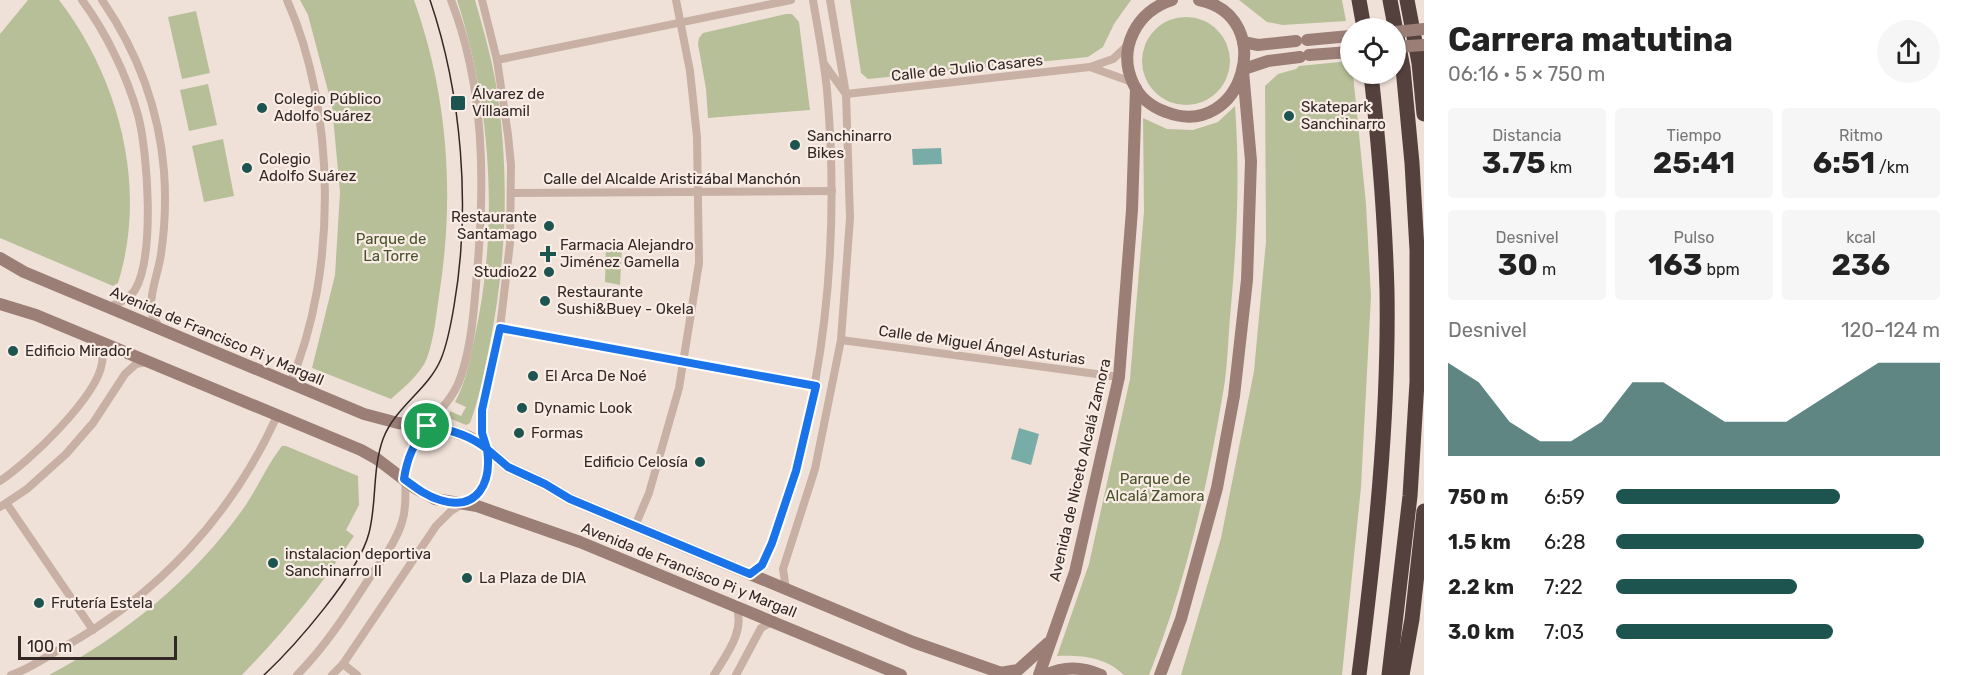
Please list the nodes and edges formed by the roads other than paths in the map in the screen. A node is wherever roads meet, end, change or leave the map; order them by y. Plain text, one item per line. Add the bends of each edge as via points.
1 (82, 0) edge
2 (102, 0) edge
3 (287, 0) edge
4 (452, 0) edge
5 (482, 0) edge
6 (676, 0) edge
7 (792, 0) edge
8 (813, 0) edge
9 (830, 0) edge
10 (1202, 0) edge
11 (1359, 0) edge
12 (1390, 0) edge
13 (1407, 0) edge
14 (1165, 1) edge
15 (1362, 18) edge
16 (682, 23) junction
17 (1424, 29) edge
18 (1406, 31) edge
19 (1340, 37) edge
20 (1243, 42) junction
21 (1424, 45) edge
22 (1128, 46) junction
23 (1406, 46) edge
24 (1340, 53) edge
25 (497, 60) junction
26 (824, 64) junction
27 (1090, 68) junction
28 (1244, 70) junction
29 (1372, 84) edge
30 (1134, 85) junction
31 (846, 94) junction
32 (1424, 114) edge
33 (832, 191) junction
34 (699, 192) junction
35 (511, 193) junction
36 (0, 258) edge
37 (0, 304) edge
38 (108, 307) junction
39 (500, 328) junction
40 (160, 329) junction
41 (97, 340) junction
42 (841, 340) junction
43 (685, 361) junction
44 (147, 362) junction
45 (1119, 377) junction
46 (290, 383) junction
47 (816, 386) junction
48 (277, 416) junction
49 (427, 426) junction
50 (487, 449) junction
51 (404, 479) junction
52 (0, 481) edge
53 (461, 504) junction
54 (3, 506) edge
55 (1424, 511) edge
56 (635, 526) junction
57 (750, 574) junction
58 (786, 590) junction
59 (736, 606) junction
60 (776, 623) junction
61 (93, 630) junction
62 (1051, 639) junction
63 (343, 664) junction
64 (1004, 674) edge
65 (11, 675) edge
66 (297, 675) edge
67 (332, 675) edge
68 (357, 675) edge
69 (714, 675) edge
70 (736, 675) edge
71 (901, 675) edge
72 (1039, 675) edge
73 (1046, 675) edge
74 (1101, 675) edge
75 (1160, 675) edge
76 (1359, 675) edge
77 (1389, 675) edge
78 (1402, 675) edge

1 - 38 street via 99,23 138,114 147,167 148,211 141,274 130,296
2 - 40 street via 139,65 160,139 165,210 162,253 151,305
3 - 46 street via 314,82 325,171 317,283
4 - 49 street via 473,80 482,166 482,213 473,319 461,377 455,391
5 - 25 street
6 - 16 street
7 - 16 street
8 - 26 street
9 - 31 street
10 - 20 street via 1229,16
11 - 15 highway
12 - 77 highway via 1403,68 1412,163 1417,250 1417,382 1410,496
13 - 32 highway
14 - 22 street via 1145,14
16 - 25 street
16 - 34 street via 694,104
17 - 18 street, bridge
19 - 20 street via 1258,45
20 - 28 street
21 - 23 street, bridge
22 - 27 street, Calle de Julio Casares via 1113,60
22 - 30 street, Avenida de Niceto Alcalá Zamora via 1127,65
24 - 28 street via 1268,61
25 - 35 street via 508,135
26 - 31 street
26 - 33 street
27 - 30 street, Calle de Julio Casares
27 - 31 street, Calle de Julio Casares
28 - 30 street via 1229,98 1195,115 1172,115 1158,109
28 - 75 street via 1251,161 1246,280 1234,396 1217,488 1181,619
29 - 76 highway via 1387,291 1385,387 1378,505
30 - 45 street, Avenida de Niceto Alcalá Zamora via 1132,210
31 - 42 street via 850,218
33 - 34 street, Calle del Alcalde Aristizábal Manchón
33 - 47 street via 830,273
34 - 35 street, Calle del Alcalde Aristizábal Manchón
34 - 43 street via 699,263
35 - 39 street via 510,243
36 - 38 street, Avenida de Francisco Pi y Margall
37 - 41 street, Avenida de Francisco Pi y Margall
38 - 40 street, Avenida de Francisco Pi y Margall
39 - 43 street
39 - 50 street via 482,410
40 - 46 street, Avenida de Francisco Pi y Margall
41 - 44 street, Avenida de Francisco Pi y Margall
41 - 52 street via 103,362 95,382 52,436
42 - 45 street, Calle de Miguel Ángel Asturias
42 - 58 street via 815,469 783,569
43 - 47 street
43 - 56 street via 649,493
44 - 48 street, Avenida de Francisco Pi y Margall
44 - 54 street via 130,368 81,438
45 - 62 street, Avenida de Niceto Alcalá Zamora via 1075,572
46 - 49 street, Avenida de Francisco Pi y Margall via 372,417
47 - 57 street via 796,471 772,543 762,565
48 - 51 street, Avenida de Francisco Pi y Margall via 370,454
48 - 61 street via 225,506 188,552 134,601
49 - 50 street, Avenida de Francisco Pi y Margall via 457,433
49 - 51 street via 410,452
50 - 53 street via 486,483 478,494
50 - 56 street, Avenida de Francisco Pi y Margall via 508,467
51 - 53 street, Avenida de Francisco Pi y Margall via 435,499
51 - 66 street via 404,515 396,539 339,626
53 - 59 street, Avenida de Francisco Pi y Margall via 492,510 571,538
53 - 63 street via 436,526
54 - 61 street
55 - 78 highway
56 - 57 street, Avenida de Francisco Pi y Margall
57 - 58 street, Avenida de Francisco Pi y Margall
58 - 64 street, Avenida de Francisco Pi y Margall
59 - 60 street, Avenida de Francisco Pi y Margall
59 - 69 street via 738,628
60 - 70 street via 761,628
60 - 71 street, Avenida de Francisco Pi y Margall
61 - 65 street
62 - 64 street, Avenida de Niceto Alcalá Zamora via 1018,670
62 - 72 street, Avenida de Niceto Alcalá Zamora
63 - 67 street
63 - 68 street
73 - 74 street via 1074,668

